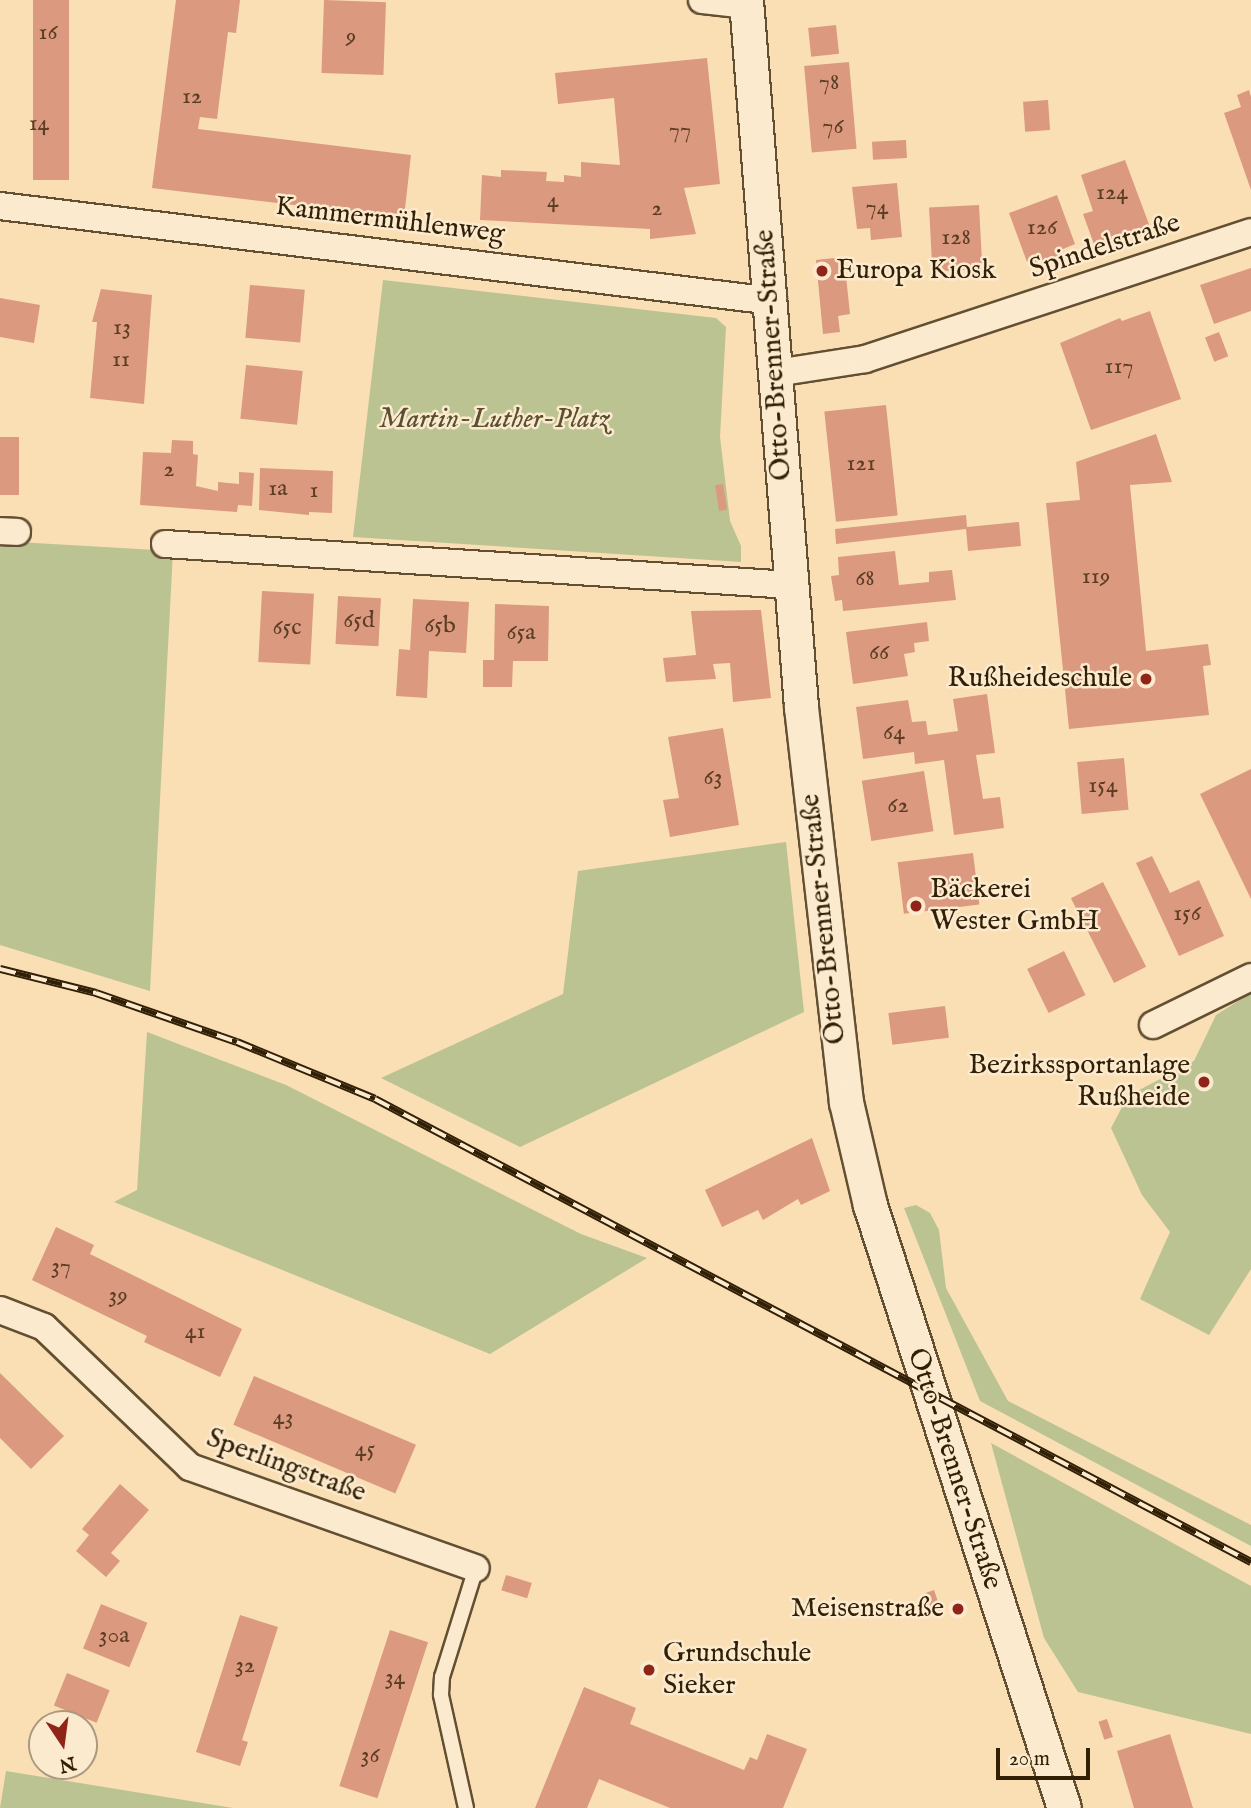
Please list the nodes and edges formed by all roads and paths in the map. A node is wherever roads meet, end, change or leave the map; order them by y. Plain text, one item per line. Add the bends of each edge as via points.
1 (702, 0) edge
2 (746, 3) edge
3 (0, 206) edge
4 (1251, 232) edge
5 (773, 301) junction
6 (776, 373) junction
7 (165, 544) dead end
8 (791, 585) junction
9 (1251, 977) edge
10 (1153, 1025) dead end
11 (0, 1310) edge
12 (476, 1568) joint
13 (466, 1808) edge
14 (1064, 1808) edge

1 - 2 street
2 - 5 street, Otto-Brenner-Straße
3 - 5 street, Kammermühlenweg
4 - 6 street, Spindelstraße via 865,359
5 - 6 street, Otto-Brenner-Straße
6 - 8 street, Otto-Brenner-Straße
7 - 8 street
8 - 14 street, Otto-Brenner-Straße via 834,1025 855,1144 928,1390
9 - 10 street
11 - 12 street, Sperlingstraße via 44,1327 190,1467
12 - 13 lane via 442,1677 441,1695

